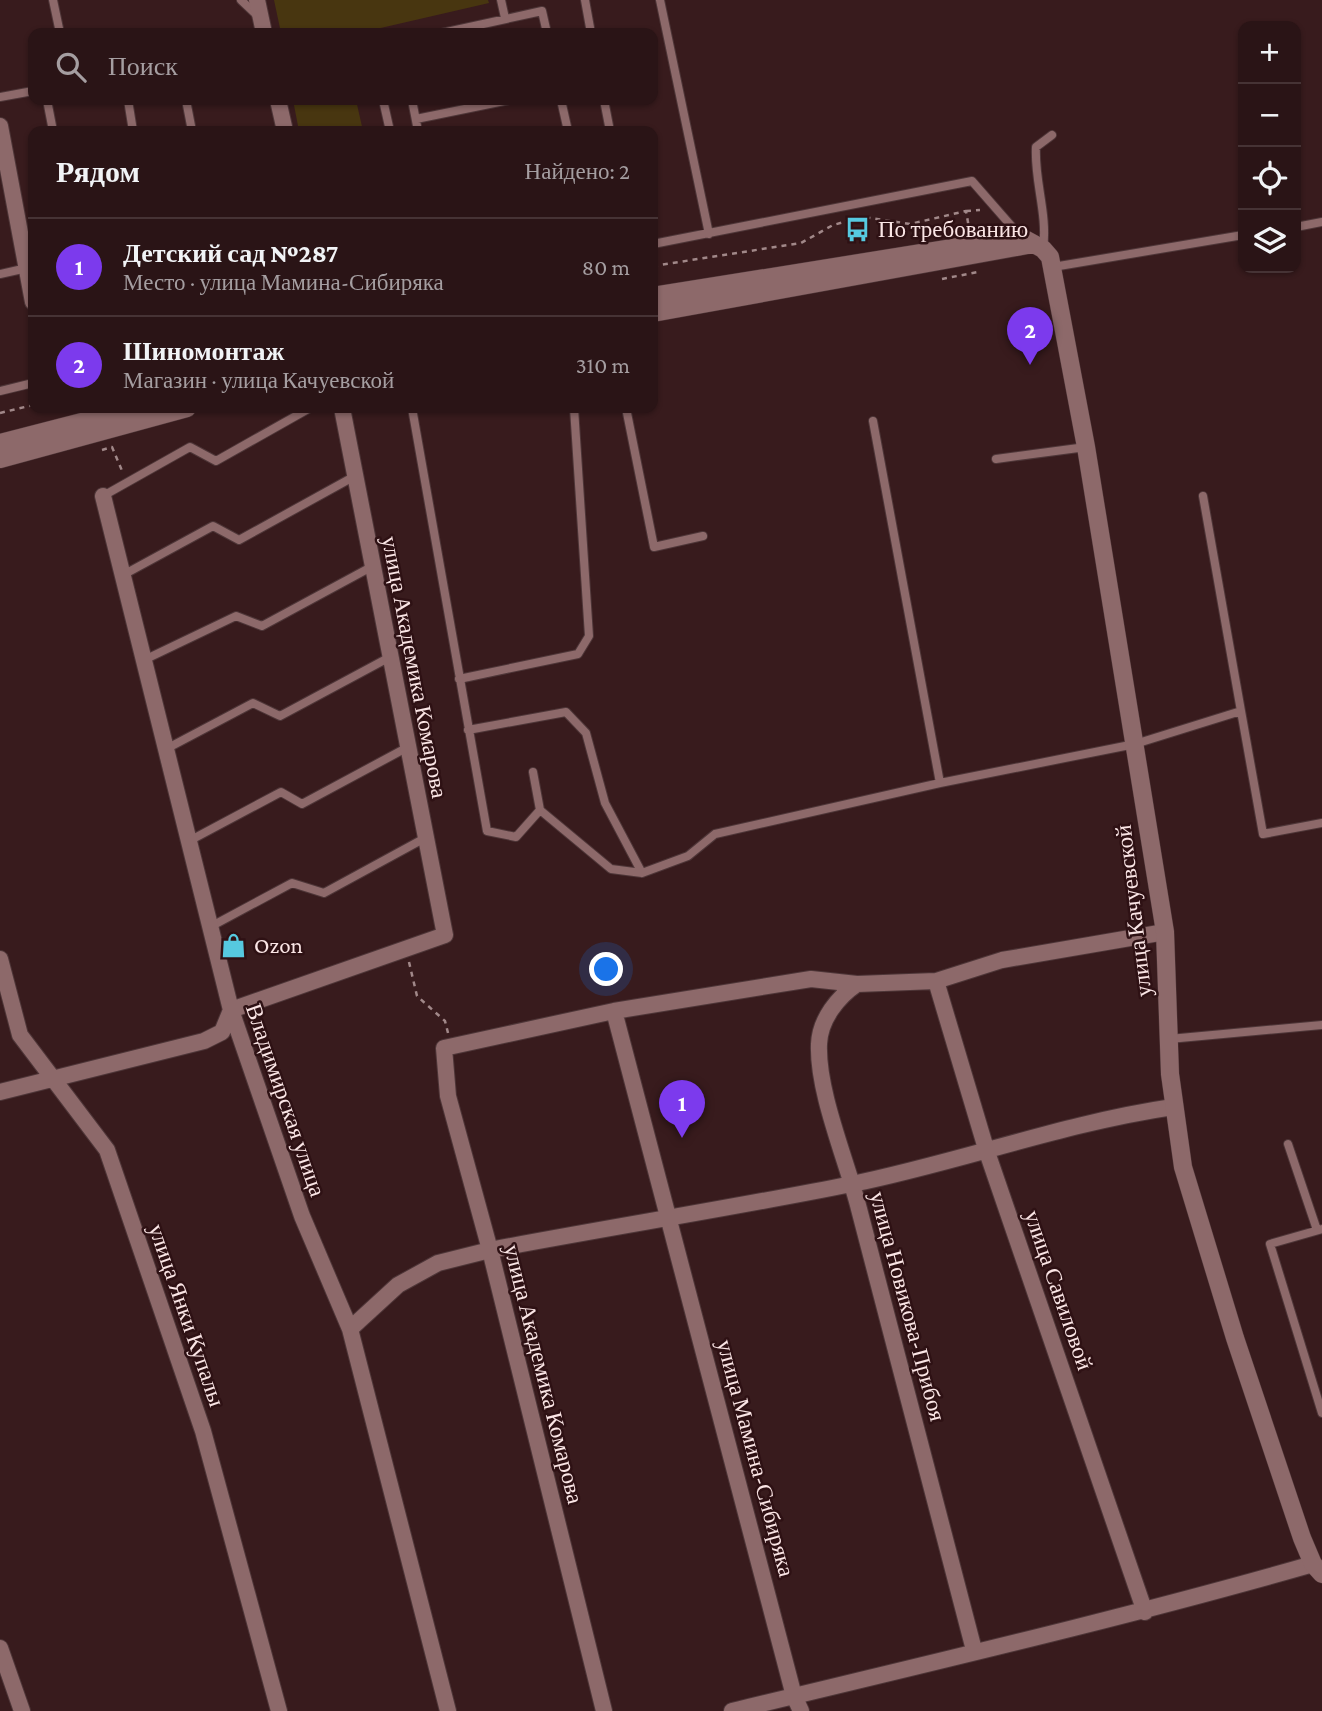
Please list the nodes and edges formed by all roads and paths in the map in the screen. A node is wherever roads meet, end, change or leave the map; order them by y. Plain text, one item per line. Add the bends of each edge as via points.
1 (53, 0) edge
2 (241, 0) edge
3 (257, 0) edge
4 (501, 0) edge
5 (585, 0) edge
6 (660, 0) edge
7 (505, 18) junction
8 (263, 26) edge
9 (59, 28) edge
10 (463, 28) edge
11 (546, 28) edge
12 (590, 28) edge
13 (28, 92) edge
14 (0, 97) edge
15 (48, 105) edge
16 (129, 105) edge
17 (187, 105) edge
18 (279, 105) edge
19 (384, 105) edge
20 (413, 105) edge
21 (485, 105) edge
22 (562, 105) edge
23 (605, 105) edge
24 (416, 119) junction
25 (0, 126) edge
26 (52, 126) edge
27 (132, 126) edge
28 (191, 126) edge
29 (284, 126) edge
30 (389, 126) edge
31 (417, 126) edge
32 (567, 126) edge
33 (609, 126) edge
34 (1052, 135) dead end
35 (1322, 222) edge
36 (1301, 226) edge
37 (709, 233) junction
38 (1238, 237) edge
39 (658, 243) edge
40 (1032, 243) junction
41 (1053, 267) junction
42 (26, 268) junction
43 (0, 274) edge
44 (28, 278) edge
45 (658, 295) edge
46 (658, 312) edge
47 (28, 384) edge
48 (0, 391) edge
49 (28, 406) edge
50 (0, 413) edge
51 (117, 413) edge
52 (169, 413) edge
53 (301, 413) edge
54 (343, 413) edge
55 (413, 413) edge
56 (574, 413) edge
57 (627, 413) edge
58 (873, 421) dead end
59 (0, 443) edge
60 (1086, 447) junction
61 (100, 451) dead end
62 (0, 459) edge
63 (996, 459) dead end
64 (355, 476) junction
65 (127, 482) junction
66 (103, 496) joint
67 (1203, 496) dead end
68 (703, 536) dead end
69 (373, 566) junction
70 (122, 575) junction
71 (390, 657) junction
72 (144, 660) junction
73 (459, 679) junction
74 (1241, 711) junction
75 (468, 730) junction
76 (1135, 744) junction
77 (408, 747) junction
78 (166, 749) junction
79 (533, 772) dead end
80 (940, 783) junction
81 (540, 810) junction
82 (1322, 823) edge
83 (425, 838) junction
84 (189, 841) junction
85 (642, 873) junction
86 (210, 927) junction
87 (1165, 932) junction
88 (407, 949) junction
89 (0, 959) edge
90 (936, 981) junction
91 (857, 984) junction
92 (231, 1010) junction
93 (614, 1011) junction
94 (1322, 1026) edge
95 (1169, 1039) junction
96 (448, 1047) junction
97 (53, 1080) junction
98 (0, 1092) edge
99 (1173, 1107) junction
100 (1288, 1144) dead end
101 (987, 1152) junction
102 (853, 1184) junction
103 (669, 1216) junction
104 (1319, 1229) edge
105 (490, 1250) junction
106 (350, 1329) junction
107 (1322, 1413) edge
108 (1318, 1569) edge
109 (1145, 1612) junction
110 (0, 1648) edge
111 (974, 1650) junction
112 (798, 1703) edge
113 (22, 1711) edge
114 (279, 1711) edge
115 (448, 1711) edge
116 (604, 1711) edge
117 (732, 1711) edge

1 - 9 lane
2 - 8 lane
3 - 8 street
4 - 7 lane
5 - 12 lane
6 - 37 lane
7 - 10 lane
7 - 11 lane via 542,11
13 - 14 lane
15 - 26 lane
16 - 27 lane
17 - 28 lane
18 - 29 street
19 - 30 lane
20 - 24 lane
21 - 24 lane
22 - 32 lane
23 - 33 lane
24 - 31 lane
25 - 42 street
34 - 40 lane via 1036,147 1035,172 1045,226
35 - 36 lane
37 - 39 lane
37 - 40 lane via 972,181
38 - 41 lane
40 - 41 street, улица Качуевской via 1050,257
40 - 45 street
40 - 46 street
41 - 60 street, улица Качуевской
42 - 43 lane
42 - 44 street
47 - 48 lane
49 - 50 path
51 - 59 street
52 - 62 street
53 - 65 lane via 216,461 190,447
54 - 64 street, улица Академика Комарова
55 - 73 lane
56 - 73 lane via 589,636 578,654
57 - 68 lane via 654,547
58 - 80 lane
60 - 63 lane
60 - 76 street, улица Качуевской
61 - 65 path via 112,447
64 - 69 street, улица Академика Комарова
64 - 70 lane via 239,540 213,526
65 - 66 lane
66 - 70 street, Владимирская улица
67 - 74 lane
69 - 71 street, улица Академика Комарова
69 - 72 lane via 262,626 236,616
70 - 72 street, Владимирская улица
71 - 77 street, улица Академика Комарова
71 - 78 lane via 280,716 253,703
72 - 78 street, Владимирская улица
73 - 75 lane
74 - 76 lane
74 - 82 lane via 1263,834
75 - 81 lane via 487,831 516,837
75 - 85 lane via 566,712 586,733 604,803
76 - 80 lane
76 - 87 street, улица Качуевской
77 - 83 street, улица Академика Комарова
77 - 84 lane via 302,804 281,792
78 - 84 street, Владимирская улица
79 - 81 lane
80 - 85 lane via 715,834 688,856
81 - 85 lane via 611,869
83 - 86 lane via 324,893 292,883
83 - 88 street, улица Академика Комарова via 446,935
84 - 86 street, Владимирская улица
86 - 92 street, Владимирская улица
87 - 90 street via 1002,960
87 - 95 street, улица Качуевской
88 - 92 street
88 - 96 path via 417,996 445,1021
89 - 97 street, улица Янки Купалы via 20,1035
90 - 91 street
90 - 101 street, улица Савиловой
91 - 93 street via 811,979
91 - 102 street, улица Новикова-Прибоя via 828,1015 819,1041 819,1070
92 - 97 street via 222,1032 204,1041
92 - 106 street, Владимирская улица via 302,1216
93 - 96 street
93 - 103 street, улица Мамина-Сибиряка
94 - 95 lane
95 - 99 street, улица Качуевской
96 - 105 street, улица Академика Комарова via 448,1096
97 - 98 street
97 - 114 street, улица Янки Купалы via 107,1150 203,1431
99 - 101 street via 1108,1118
99 - 108 street, улица Качуевской via 1183,1167 1235,1338
100 - 104 lane
101 - 102 street
101 - 109 street, улица Савиловой
102 - 103 street
102 - 111 street, улица Новикова-Прибоя
103 - 105 street
103 - 112 street, улица Мамина-Сибиряка
104 - 107 lane via 1270,1244
105 - 106 street via 438,1263 398,1285
105 - 116 street, улица Академика Комарова
106 - 115 street, Владимирская улица
108 - 109 street
109 - 111 street
110 - 113 street
111 - 112 street
112 - 117 street

